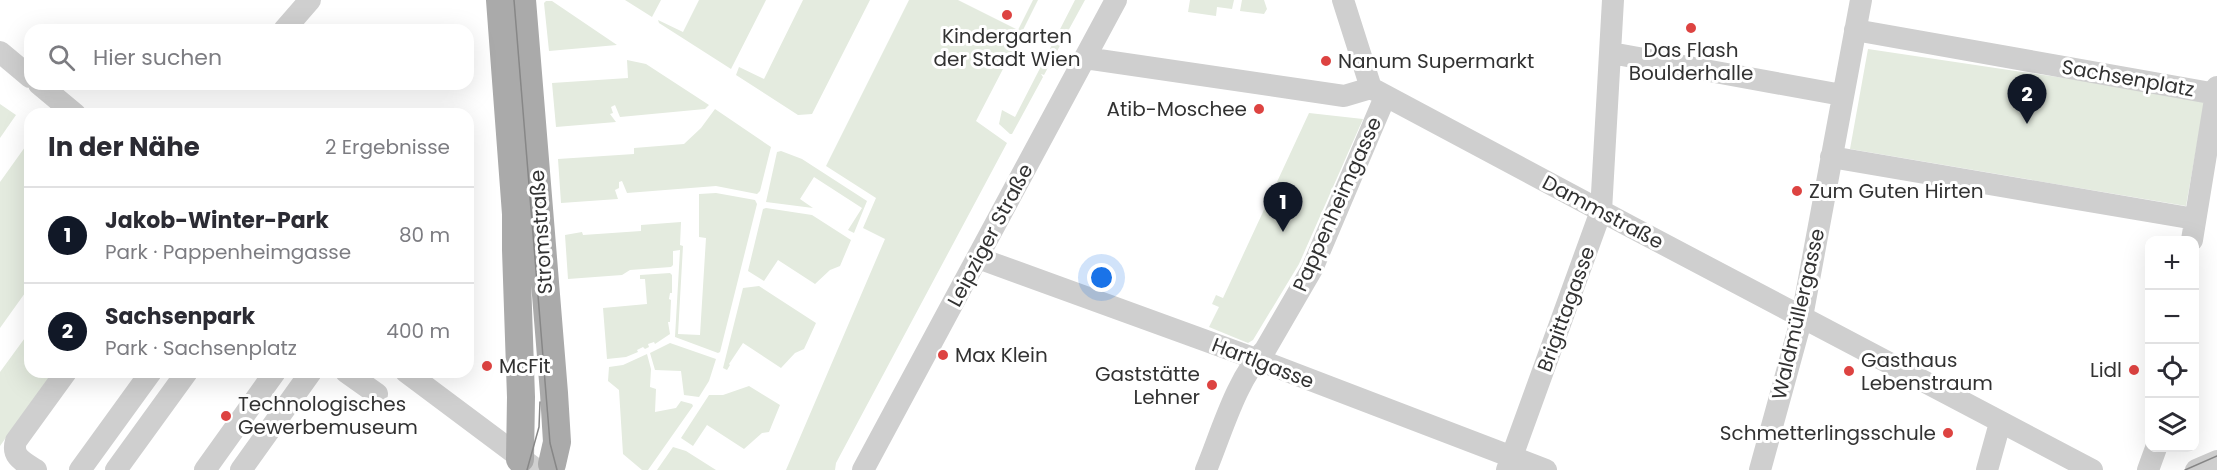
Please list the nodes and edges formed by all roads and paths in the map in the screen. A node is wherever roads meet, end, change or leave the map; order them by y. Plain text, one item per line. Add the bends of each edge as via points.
1 (310, 0) edge
2 (500, 0) edge
3 (522, 0) edge
4 (1116, 0) edge
5 (1342, 0) edge
6 (1613, 0) edge
7 (1861, 0) edge
8 (289, 24) edge
9 (1855, 30) junction
10 (0, 52) edge
11 (1611, 53) junction
12 (1085, 58) junction
13 (24, 72) edge
14 (46, 90) edge
15 (2216, 91) edge
16 (1378, 92) junction
17 (1842, 94) junction
18 (68, 108) edge
19 (1831, 157) junction
20 (2210, 171) edge
21 (1601, 211) junction
22 (2194, 230) edge
23 (978, 258) junction
24 (1802, 317) junction
25 (1256, 359) junction
26 (62, 378) edge
27 (147, 378) edge
28 (183, 378) edge
29 (271, 378) edge
30 (307, 378) edge
31 (355, 378) edge
32 (414, 378) edge
33 (378, 394) dead end
34 (2000, 423) junction
35 (2217, 461) edge
36 (1510, 464) edge
37 (540, 468) edge
38 (36, 470) edge
39 (80, 470) edge
40 (116, 470) edge
41 (205, 470) edge
42 (241, 470) edge
43 (863, 470) edge
44 (1206, 470) edge
45 (1546, 470) edge
46 (1760, 470) edge
47 (1987, 470) edge
48 (2092, 470) edge
49 (2196, 470) edge

1 - 8 street
2 - 37 main road, Stromstraße via 516,214 521,386
3 - 37 main road, Stromstraße via 557,442
4 - 12 street, Leipziger Straße
5 - 16 street, Pappenheimgasse
6 - 11 street, Brigittagasse
7 - 9 street
9 - 15 street, Sachsenplatz
9 - 17 street
10 - 13 street
11 - 17 street
11 - 21 street, Brigittagasse
12 - 16 street via 1344,96
12 - 23 street, Leipziger Straße
14 - 18 street
15 - 20 street, Sachsenplatz
16 - 21 street, Dammstraße
16 - 25 street, Pappenheimgasse via 1312,269
17 - 19 street
19 - 22 street, Sachsenplatz
19 - 24 street, Waldmüllergasse
20 - 22 street, Sachsenplatz
21 - 24 street, Dammstraße
21 - 36 street, Brigittagasse
23 - 25 street, Hartlgasse
23 - 43 street, Leipziger Straße
24 - 34 street, Dammstraße
24 - 46 street, Waldmüllergasse
25 - 36 street, Hartlgasse
25 - 44 street, Pappenheimgasse via 1243,380
26 - 38 street via 16,441 16,456
27 - 39 street
28 - 40 street
29 - 41 street
30 - 42 street
31 - 33 street
32 - 37 street
34 - 47 street
34 - 48 street, Dammstraße
35 - 49 street
36 - 45 street, Hartlgasse

